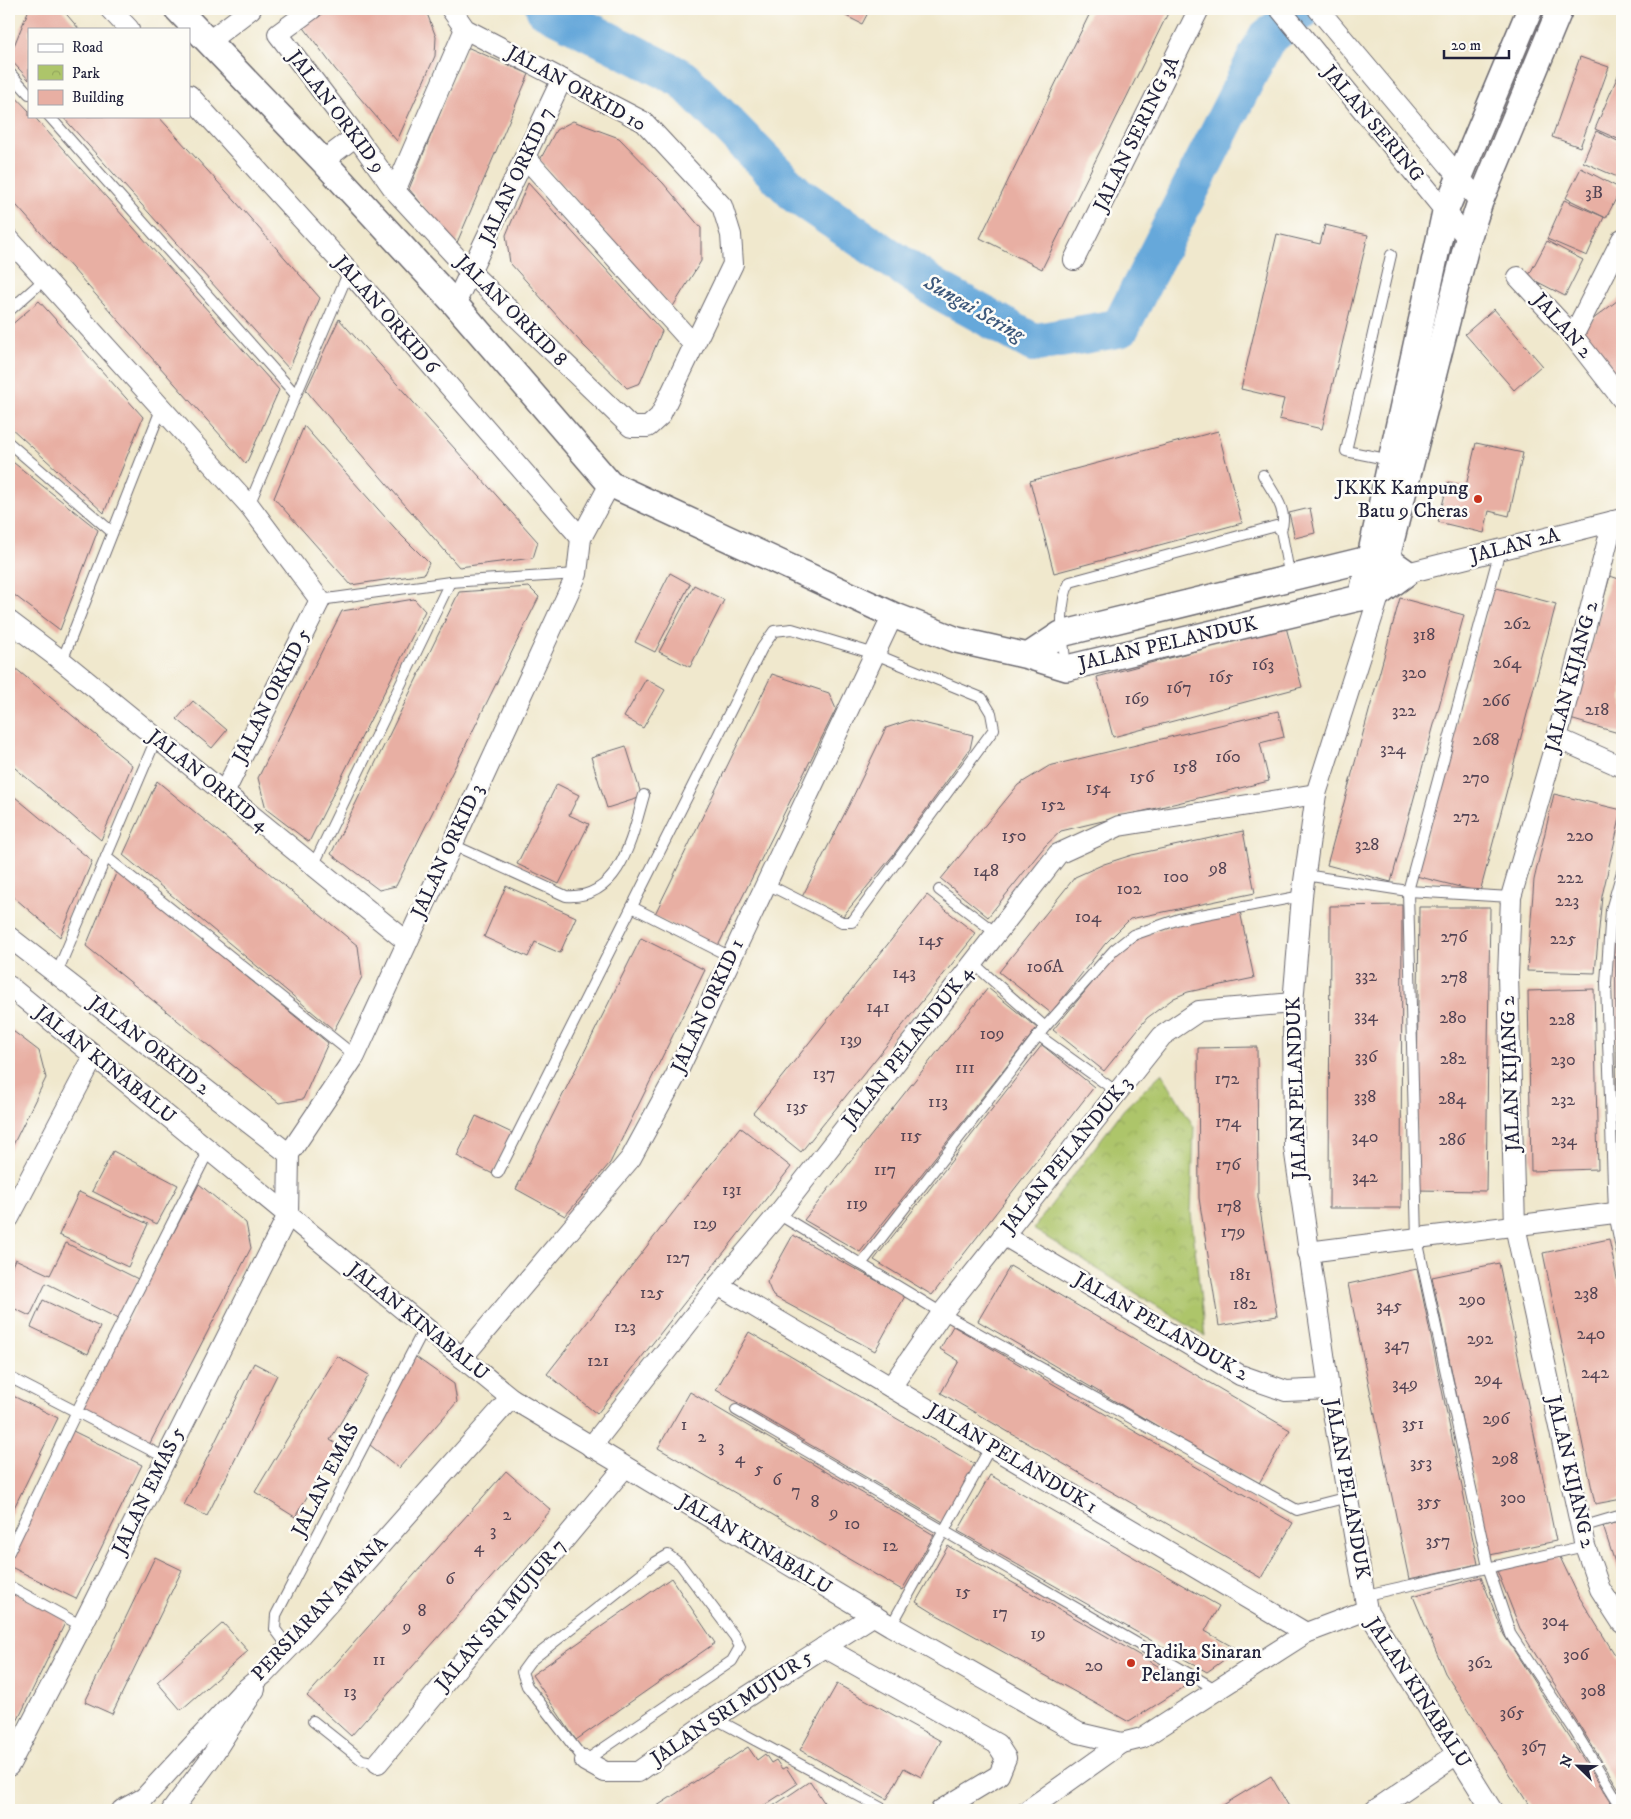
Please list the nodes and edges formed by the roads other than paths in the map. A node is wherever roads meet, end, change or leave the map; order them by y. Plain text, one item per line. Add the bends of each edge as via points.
1 (110, 9) edge
2 (177, 9) edge
3 (251, 9) edge
4 (312, 9) edge
5 (451, 9) edge
6 (1199, 9) edge
7 (1280, 9) edge
8 (1530, 9) edge
9 (1560, 9) edge
10 (1323, 15) edge
11 (128, 28) edge
12 (465, 29) junction
13 (209, 41) junction
14 (9, 72) edge
15 (562, 79) junction
16 (28, 93) edge
17 (190, 96) edge
18 (50, 118) edge
19 (356, 136) junction
20 (525, 157) junction
21 (323, 160) junction
22 (1460, 178) junction
23 (395, 191) junction
24 (1480, 202) junction
25 (1446, 212) junction
26 (1468, 238) junction
27 (9, 239) edge
28 (1622, 239) edge
29 (1391, 255) dead end
30 (1074, 260) dead end
31 (349, 271) junction
32 (471, 273) junction
33 (1518, 277) dead end
34 (46, 278) junction
35 (455, 304) junction
36 (9, 311) edge
37 (1573, 336) junction
38 (694, 345) junction
39 (296, 395) junction
40 (1622, 399) edge
41 (162, 407) junction
42 (631, 427) joint
43 (9, 443) edge
44 (1392, 461) junction
45 (1263, 475) dead end
46 (610, 484) junction
47 (249, 505) junction
48 (1618, 520) edge
49 (1281, 530) junction
50 (112, 532) junction
51 (581, 538) junction
52 (1500, 550) junction
53 (1377, 558) junction
54 (1407, 573) junction
55 (577, 574) junction
56 (1290, 579) junction
57 (450, 582) junction
58 (1370, 595) junction
59 (320, 600) junction
60 (892, 614) junction
61 (9, 621) edge
62 (1061, 634) junction
63 (875, 654) junction
64 (1028, 656) junction
65 (62, 661) junction
66 (1066, 668) junction
67 (1557, 738) junction
68 (156, 739) junction
69 (1622, 767) edge
70 (224, 793) junction
71 (1316, 794) junction
72 (644, 795) dead end
73 (451, 844) junction
74 (106, 857) junction
75 (312, 866) junction
76 (1622, 872) edge
77 (1305, 875) junction
78 (765, 883) junction
79 (939, 890) dead end
80 (1408, 891) junction
81 (1302, 896) junction
82 (1511, 897) junction
83 (632, 907) junction
84 (996, 933) junction
85 (9, 937) edge
86 (406, 942) junction
87 (731, 957) junction
88 (973, 964) junction
89 (56, 974) junction
90 (9, 986) edge
91 (1293, 1003) junction
92 (1041, 1031) junction
93 (94, 1056) junction
94 (355, 1056) junction
95 (1117, 1092) junction
96 (209, 1150) junction
97 (289, 1154) junction
98 (498, 1173) dead end
99 (1618, 1213) edge
100 (778, 1214) junction
101 (288, 1215) junction
102 (9, 1218) edge
103 (1515, 1226) junction
104 (1002, 1235) junction
105 (1417, 1239) junction
106 (1308, 1252) junction
107 (1622, 1253) edge
108 (861, 1264) junction
109 (718, 1285) junction
110 (942, 1313) junction
111 (425, 1327) junction
112 (462, 1358) junction
113 (9, 1377) edge
114 (891, 1387) junction
115 (1329, 1389) junction
116 (511, 1398) junction
117 (736, 1410) dead end
118 (76, 1413) junction
119 (991, 1446) junction
120 (591, 1447) junction
121 (166, 1458) junction
122 (625, 1467) junction
123 (1348, 1497) junction
124 (1622, 1515) edge
125 (944, 1531) junction
126 (1583, 1537) junction
127 (9, 1552) edge
128 (1488, 1567) junction
129 (9, 1586) edge
130 (1366, 1603) junction
131 (874, 1615) junction
132 (1622, 1623) edge
133 (82, 1626) junction
134 (891, 1626) junction
135 (1306, 1633) junction
136 (824, 1647) junction
137 (289, 1648) junction
138 (264, 1674) junction
139 (1217, 1690) junction
140 (714, 1718) junction
141 (313, 1721) dead end
142 (1122, 1743) junction
143 (1458, 1754) junction
144 (585, 1761) junction
145 (378, 1763) joint
146 (9, 1766) edge
147 (1622, 1808) edge
148 (122, 1810) edge
149 (172, 1810) edge
150 (885, 1810) edge
151 (941, 1810) edge
152 (1028, 1810) edge
153 (1374, 1810) edge
154 (1492, 1810) edge

1 - 11 street
2 - 13 street
3 - 13 street
4 - 19 street, JALAN ORKID 9 via 278,34
5 - 12 street, JALAN ORKID 10
6 - 30 street, JALAN SERING 3A
7 - 25 street, JALAN SERING
8 - 22 street
9 - 24 street
10 - 22 street, JALAN SERING
12 - 15 street, JALAN ORKID 10
12 - 23 street
13 - 21 street
14 - 16 lane
15 - 20 street, JALAN ORKID 7
15 - 38 street, JALAN ORKID 10 via 644,122 722,206 731,235 733,264
17 - 31 street, JALAN ORKID 6
18 - 39 lane
19 - 21 street
19 - 23 street, JALAN ORKID 9
20 - 32 street, JALAN ORKID 7
20 - 38 street
21 - 35 street
22 - 24 street, JALAN SERING
22 - 25 street
23 - 32 street, JALAN ORKID 8
24 - 26 street
25 - 26 street, JALAN SERING
25 - 44 street
26 - 53 street
27 - 34 street
28 - 37 street
29 - 44 lane via 1346,451
31 - 39 lane
31 - 51 street, JALAN ORKID 6
32 - 35 street, JALAN ORKID 7
32 - 42 street, JALAN ORKID 8
33 - 37 street, JALAN 2
34 - 36 lane
34 - 41 street
35 - 46 street
37 - 40 street, JALAN 2
38 - 42 street, JALAN ORKID 10 via 660,416 648,427
39 - 47 lane
41 - 47 street
41 - 50 lane
43 - 50 lane
44 - 53 street
45 - 49 lane via 1283,510
46 - 51 street, JALAN ORKID 3
46 - 60 street
47 - 59 street
48 - 52 street, JALAN 2A
48 - 67 street, JALAN KIJANG 2
49 - 56 lane
49 - 62 lane via 1276,526 1070,582 1064,592
50 - 65 lane
51 - 55 street, JALAN ORKID 3
52 - 54 street, JALAN 2A
52 - 80 lane
53 - 54 street
53 - 56 street, JALAN PELANDUK
53 - 58 street
54 - 58 street
55 - 57 lane
55 - 73 street, JALAN ORKID 3
56 - 62 street, JALAN PELANDUK
57 - 59 lane
57 - 75 lane
58 - 66 street, JALAN PELANDUK
58 - 71 street, JALAN PELANDUK via 1367,628
59 - 70 street, JALAN ORKID 5
60 - 63 street, JALAN ORKID 1
60 - 64 street via 957,640
61 - 65 street, JALAN ORKID 4
62 - 64 street, JALAN PELANDUK
62 - 66 lane
63 - 78 street, JALAN ORKID 1
63 - 78 lane via 982,698 991,712 994,729 852,922 842,922
63 - 83 lane via 792,629 774,631 762,648
64 - 66 street, JALAN PELANDUK
65 - 68 street, JALAN ORKID 4
67 - 69 street
67 - 82 street, JALAN KIJANG 2
68 - 70 street, JALAN ORKID 4
68 - 74 lane
70 - 75 street, JALAN ORKID 4
71 - 77 street, JALAN PELANDUK
71 - 84 street, JALAN PELANDUK 4 via 1119,826 1058,854
72 - 73 lane via 630,841 612,878 601,888 577,897 566,896
73 - 86 street, JALAN ORKID 3
74 - 89 lane
74 - 94 lane
75 - 86 street, JALAN ORKID 4
76 - 99 lane via 1611,910 1606,983
77 - 80 lane
77 - 81 street, JALAN PELANDUK
78 - 87 street, JALAN ORKID 1
79 - 84 lane
80 - 82 lane
80 - 105 lane
81 - 91 street, JALAN PELANDUK
81 - 92 lane via 1179,919 1133,935 1114,950
82 - 103 street, JALAN KIJANG 2 via 1508,976
83 - 87 lane
83 - 98 lane
84 - 88 street, JALAN PELANDUK 4
85 - 89 street, JALAN ORKID 2
86 - 94 street, JALAN ORKID 3
87 - 112 street, JALAN ORKID 1 via 676,1075 631,1158
88 - 92 lane
88 - 100 street, JALAN PELANDUK 4
89 - 97 street, JALAN ORKID 2
90 - 93 street, JALAN KINABALU
91 - 95 street, JALAN PELANDUK 3 via 1199,1011 1162,1036
91 - 106 street, JALAN PELANDUK via 1294,1147
92 - 95 lane
92 - 108 lane
93 - 96 street, JALAN KINABALU
93 - 102 street
94 - 97 street, JALAN ORKID 3
95 - 104 street, JALAN PELANDUK 3
96 - 101 street, JALAN KINABALU
96 - 118 lane
97 - 101 street
99 - 103 street
99 - 107 lane
100 - 108 lane
100 - 109 street, JALAN PELANDUK 4
101 - 111 street, JALAN KINABALU
101 - 121 street, JALAN EMAS 5
103 - 105 street
103 - 126 street, JALAN KIJANG 2
104 - 110 street, JALAN PELANDUK 3
104 - 115 street, JALAN PELANDUK 2 via 1240,1375 1286,1391
105 - 106 street
105 - 128 lane
106 - 115 street, JALAN PELANDUK
108 - 110 lane
109 - 114 street, JALAN PELANDUK 1
109 - 120 street, JALAN PELANDUK 4
110 - 114 street, JALAN PELANDUK 3
110 - 123 lane via 1297,1510
111 - 112 street, JALAN KINABALU
111 - 137 lane, JALAN EMAS via 276,1615 276,1629
112 - 116 street, JALAN KINABALU
113 - 118 lane
114 - 119 street, JALAN PELANDUK 1
115 - 123 street, JALAN PELANDUK
116 - 120 street, JALAN KINABALU
116 - 137 street, PERSIARAN AWANA
117 - 125 lane
118 - 121 lane
118 - 127 lane
119 - 125 lane
119 - 135 street, JALAN PELANDUK 1
120 - 122 street, JALAN KINABALU
121 - 133 street, JALAN EMAS 5
122 - 131 street, JALAN KINABALU
122 - 145 street, JALAN SRI MUJUR 7
123 - 130 street, JALAN PELANDUK
124 - 126 lane
125 - 134 lane
125 - 139 lane
126 - 128 lane
126 - 132 street, JALAN KIJANG 2 via 1600,1589
128 - 130 lane
128 - 147 lane via 1511,1635
129 - 133 lane
130 - 135 street, JALAN KINABALU
130 - 143 street, JALAN KINABALU
131 - 134 street, JALAN KINABALU
131 - 136 street, JALAN SRI MUJUR 5
133 - 146 street, JALAN EMAS 5
134 - 142 street, JALAN KINABALU via 1079,1733
135 - 139 street, JALAN KINABALU
136 - 140 street, JALAN SRI MUJUR 5
136 - 151 street via 997,1744 1006,1758 999,1775
137 - 138 street, PERSIARAN AWANA
138 - 148 street, PERSIARAN AWANA via 241,1692 144,1798
138 - 149 street, PERSIARAN AWANA via 248,1703
139 - 142 street, JALAN KINABALU via 1142,1738
140 - 144 street, JALAN SRI MUJUR 5 via 638,1772 605,1772
140 - 150 lane
141 - 145 lane via 362,1760
142 - 152 street
143 - 153 street
143 - 154 street, JALAN KINABALU
144 - 144 lane via 732,1661 740,1647 680,1564 668,1555 530,1661 522,1672 526,1686

